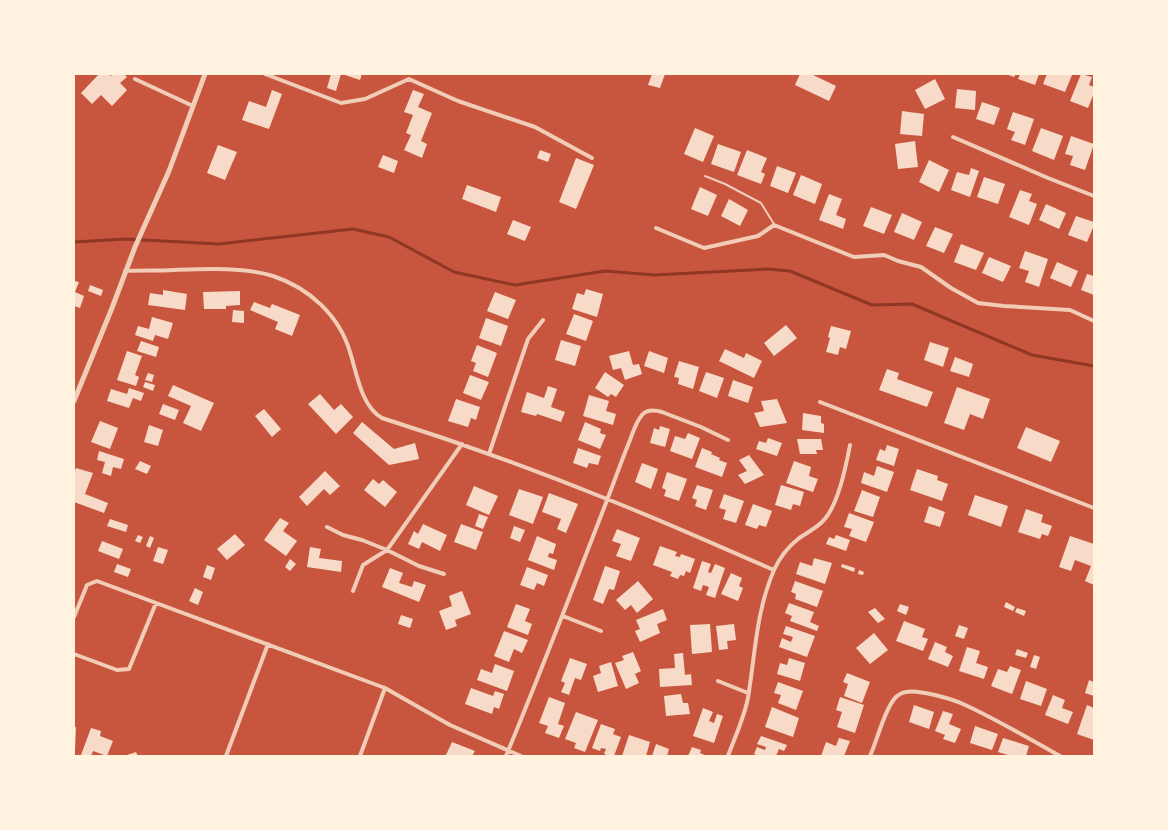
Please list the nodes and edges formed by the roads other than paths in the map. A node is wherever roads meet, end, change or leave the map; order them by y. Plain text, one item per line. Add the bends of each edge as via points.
1 (206, 74) edge
2 (265, 74) edge
3 (135, 79) dead end
4 (193, 106) junction
5 (953, 137) dead end
6 (592, 158) dead end
7 (705, 176) dead end
8 (1094, 196) edge
9 (774, 225) junction
10 (656, 228) dead end
11 (125, 271) junction
12 (543, 320) dead end
13 (1094, 321) edge
14 (74, 401) edge
15 (820, 402) dead end
16 (728, 440) dead end
17 (462, 444) junction
18 (850, 445) dead end
19 (489, 454) junction
20 (607, 499) junction
21 (1094, 508) edge
22 (327, 527) dead end
23 (387, 550) junction
24 (774, 570) junction
25 (444, 574) dead end
26 (353, 591) dead end
27 (156, 603) junction
28 (563, 616) junction
29 (74, 617) edge
30 (601, 631) dead end
31 (268, 644) junction
32 (74, 654) edge
33 (718, 681) dead end
34 (385, 688) junction
35 (748, 693) junction
36 (508, 751) junction
37 (226, 756) edge
38 (360, 756) edge
39 (506, 756) edge
40 (521, 756) edge
41 (728, 756) edge
42 (870, 756) edge
43 (1060, 756) edge

1 - 4 street
2 - 6 street via 341,103 365,99 409,79 458,101 535,127
3 - 4 street
4 - 11 street via 169,171
5 - 8 street
7 - 9 lane via 761,203
9 - 10 street via 758,236 704,248
9 - 13 street via 854,257 884,256 920,267 978,303 1070,310
11 - 14 street
11 - 17 street via 237,270 286,281 317,300 336,322 349,349 364,399 374,412 382,418
12 - 19 street via 528,338
15 - 21 street
16 - 20 street via 657,410 646,412 637,422
17 - 19 street
17 - 23 street
18 - 24 street via 844,474 830,511 824,520 788,549
19 - 20 street
20 - 24 street
20 - 28 street
22 - 23 street
23 - 25 street via 419,566
23 - 26 street via 363,565
24 - 35 street via 758,622
27 - 29 street via 97,581 87,585
27 - 31 street
27 - 32 street via 129,669 117,670
28 - 30 street
28 - 36 street
31 - 34 street
31 - 37 street
33 - 35 street
34 - 36 street via 450,725
34 - 38 street
35 - 41 street
36 - 39 street
36 - 40 street
42 - 43 street via 891,702 896,696 907,692 948,698 962,703

